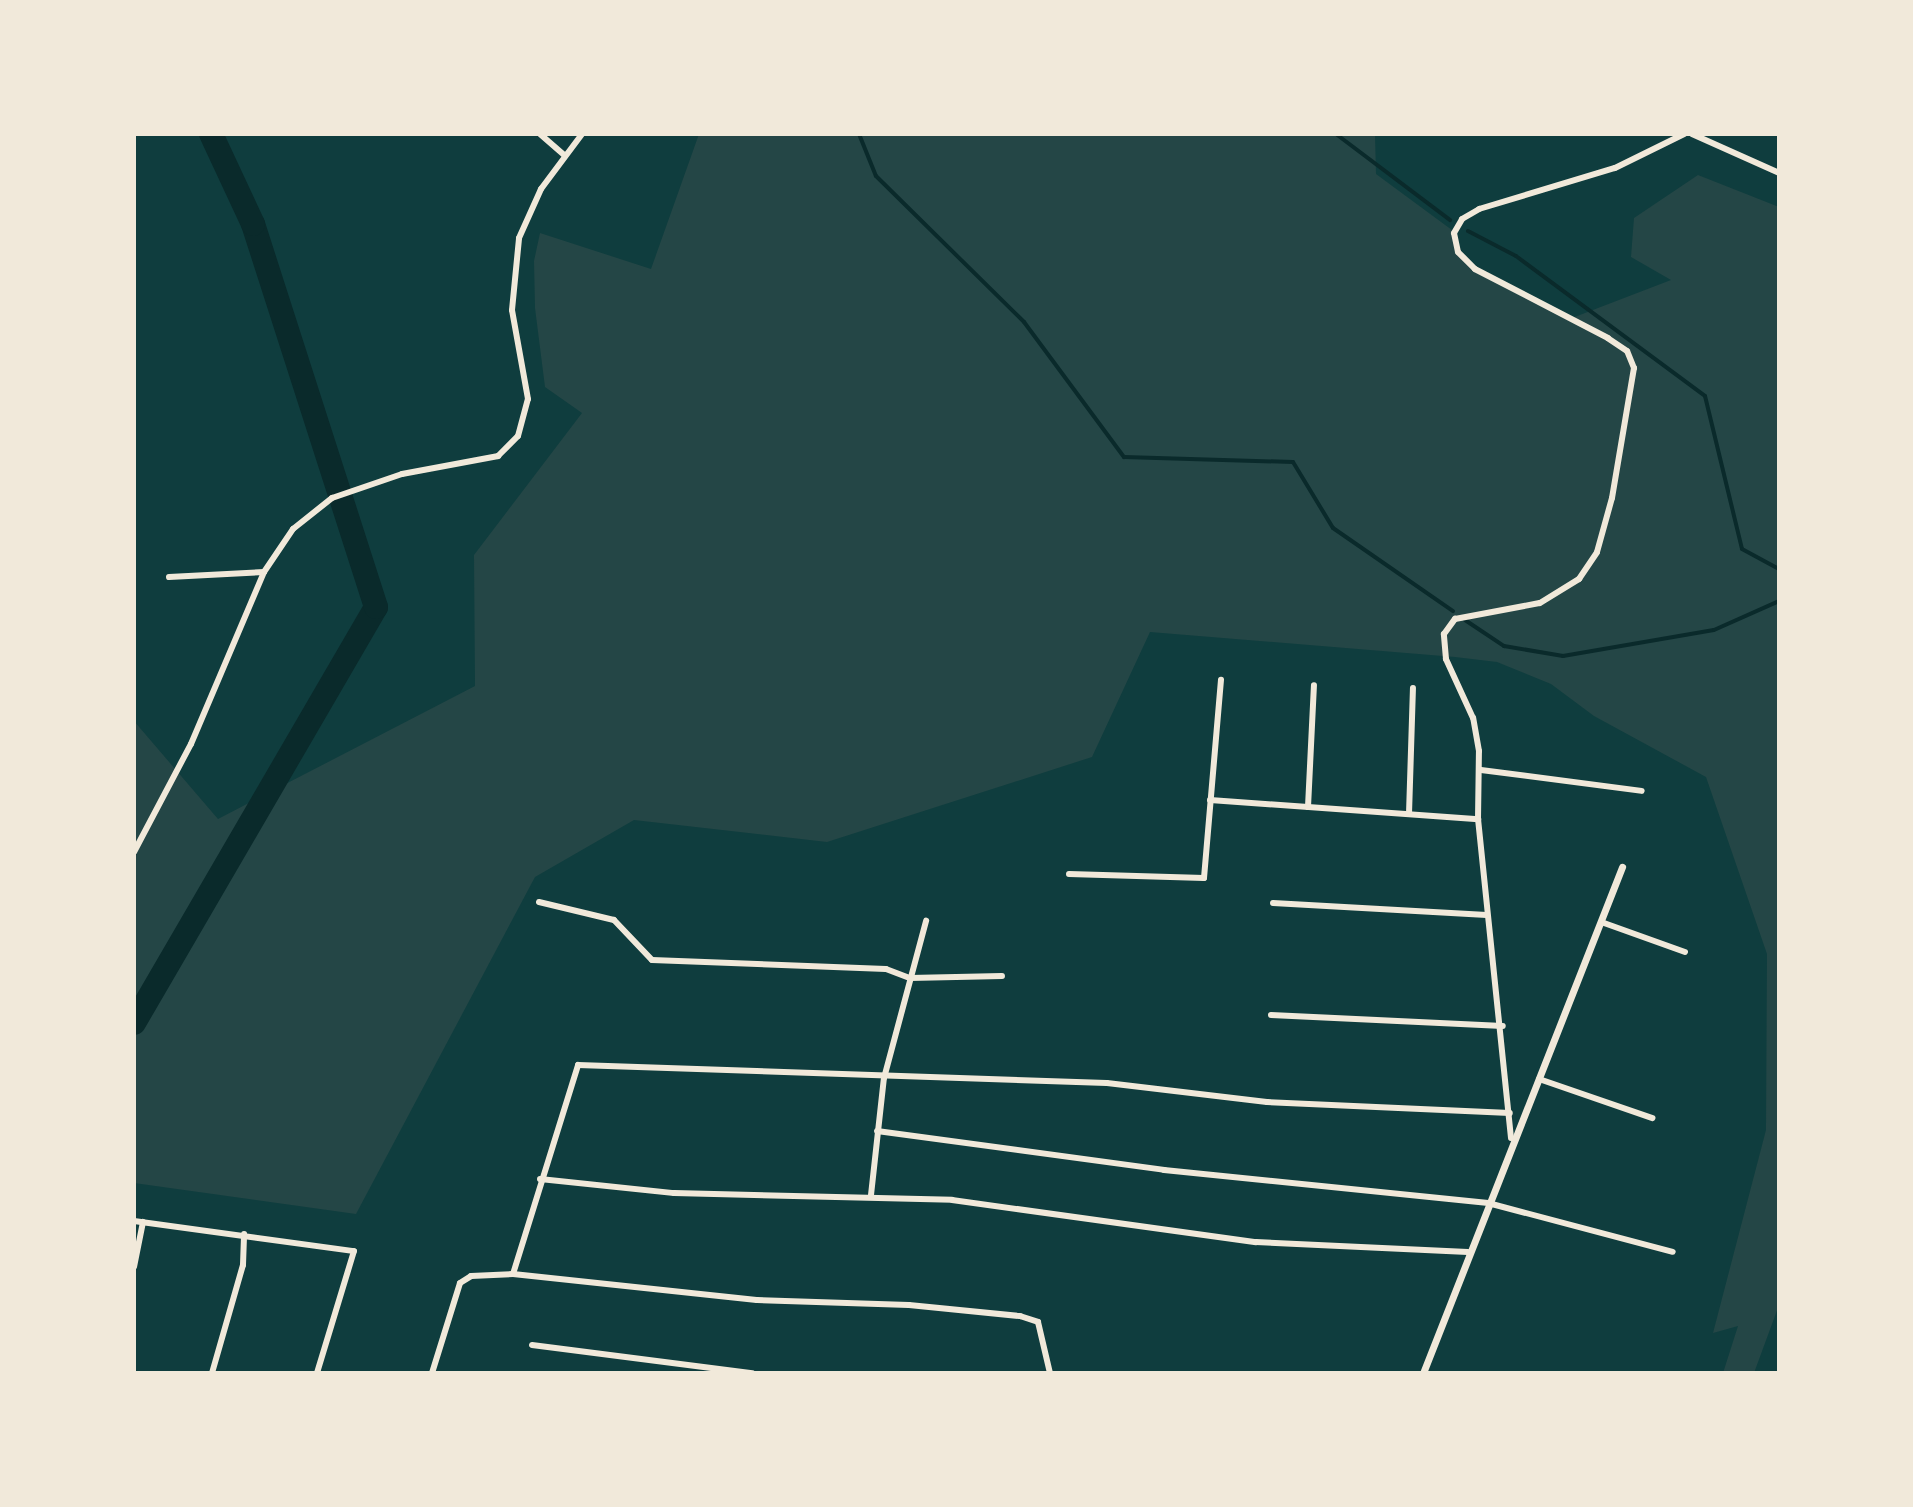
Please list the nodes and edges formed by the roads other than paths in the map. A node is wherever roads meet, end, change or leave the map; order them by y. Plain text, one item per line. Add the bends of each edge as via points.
1 (540, 134) edge
2 (582, 134) edge
3 (1684, 134) edge
4 (1692, 134) edge
5 (564, 155) junction
6 (1779, 173) edge
7 (264, 572) junction
8 (169, 577) dead end
9 (1221, 680) dead end
10 (1314, 685) dead end
11 (1413, 688) dead end
12 (1481, 770) junction
13 (1642, 791) dead end
14 (1210, 800) junction
15 (1308, 807) junction
16 (1409, 814) junction
17 (1478, 819) junction
18 (134, 852) edge
19 (1622, 867) dead end
20 (1069, 874) dead end
21 (539, 902) dead end
22 (1273, 903) dead end
23 (1487, 915) junction
24 (926, 921) dead end
25 (1604, 923) junction
26 (1685, 952) dead end
27 (1002, 976) dead end
28 (910, 978) junction
29 (1271, 1015) dead end
30 (1503, 1026) junction
31 (884, 1078) junction
32 (1539, 1079) junction
33 (1510, 1113) junction
34 (1652, 1118) dead end
35 (877, 1131) junction
36 (1511, 1138) junction
37 (540, 1179) junction
38 (871, 1195) junction
39 (1488, 1203) junction
40 (134, 1221) edge
41 (143, 1222) junction
42 (244, 1234) junction
43 (1468, 1252) junction
44 (1673, 1252) dead end
45 (134, 1267) edge
46 (513, 1274) junction
47 (532, 1345) dead end
48 (212, 1373) edge
49 (317, 1373) edge
50 (432, 1373) edge
51 (752, 1373) edge
52 (1050, 1373) edge
53 (1423, 1373) edge

1 - 5 street
2 - 5 street
3 - 12 street via 1615,168 1479,209 1462,219 1454,233 1458,252 1475,269 1608,338 1627,351 1634,368 1612,498 1597,552 1579,579 1540,603 1455,619 1444,634 1446,659 1473,718
4 - 6 street
5 - 7 street via 527,213 515,261 512,310 528,399 518,436 498,456 402,474 332,498 293,529
7 - 8 street
7 - 18 street via 191,744
9 - 14 street
10 - 15 street
11 - 16 street
12 - 13 street
12 - 17 street
14 - 15 street
14 - 20 street via 1201,880
15 - 16 street
16 - 17 street
17 - 23 street
19 - 25 street
21 - 28 street via 614,920 652,960 886,969
22 - 23 street
23 - 30 street
24 - 28 street
25 - 26 street
25 - 32 street
27 - 28 street
28 - 31 street
29 - 30 street
30 - 33 street
31 - 33 street via 1107,1083 1267,1102
31 - 35 street
31 - 37 street via 589,1063 572,1073
32 - 34 street
32 - 36 street
33 - 36 street
35 - 38 street
35 - 39 street via 1164,1170
36 - 39 street
37 - 38 street via 674,1193
37 - 46 street
38 - 43 street via 952,1200 1256,1242
39 - 43 street
39 - 44 street
40 - 41 street
41 - 42 street
41 - 45 street
42 - 48 street via 243,1265
42 - 49 street via 354,1251
43 - 53 street
46 - 50 street via 471,1276 460,1283
46 - 52 street via 757,1300 909,1305 1020,1316 1038,1322
47 - 51 street

